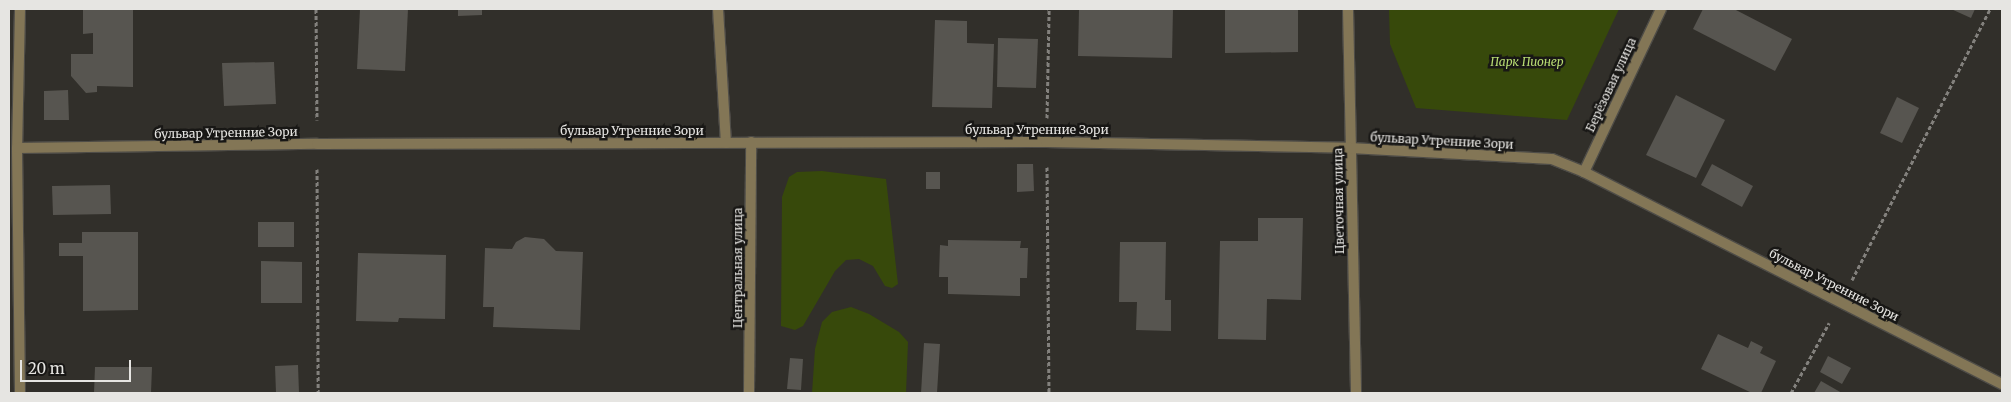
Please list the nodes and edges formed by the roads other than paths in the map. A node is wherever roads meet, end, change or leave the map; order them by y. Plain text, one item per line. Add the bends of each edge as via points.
1 (20, 9) edge
2 (718, 9) edge
3 (1348, 9) edge
4 (1661, 9) edge
5 (751, 142) junction
6 (726, 143) junction
7 (17, 148) junction
8 (1350, 148) junction
9 (1584, 172) junction
10 (2002, 384) edge
11 (20, 393) edge
12 (749, 393) edge
13 (1356, 393) edge

1 - 7 street
2 - 6 street
3 - 8 street, Цветочная улица
4 - 9 street, Берёзовая улица
5 - 6 street, бульвар Утренние Зори
5 - 8 street, бульвар Утренние Зори via 1046,142
5 - 12 street, Центральная улица
6 - 7 street, бульвар Утренние Зори
7 - 11 street
8 - 9 street, бульвар Утренние Зори via 1552,159
8 - 13 street, Цветочная улица
9 - 10 street, бульвар Утренние Зори

